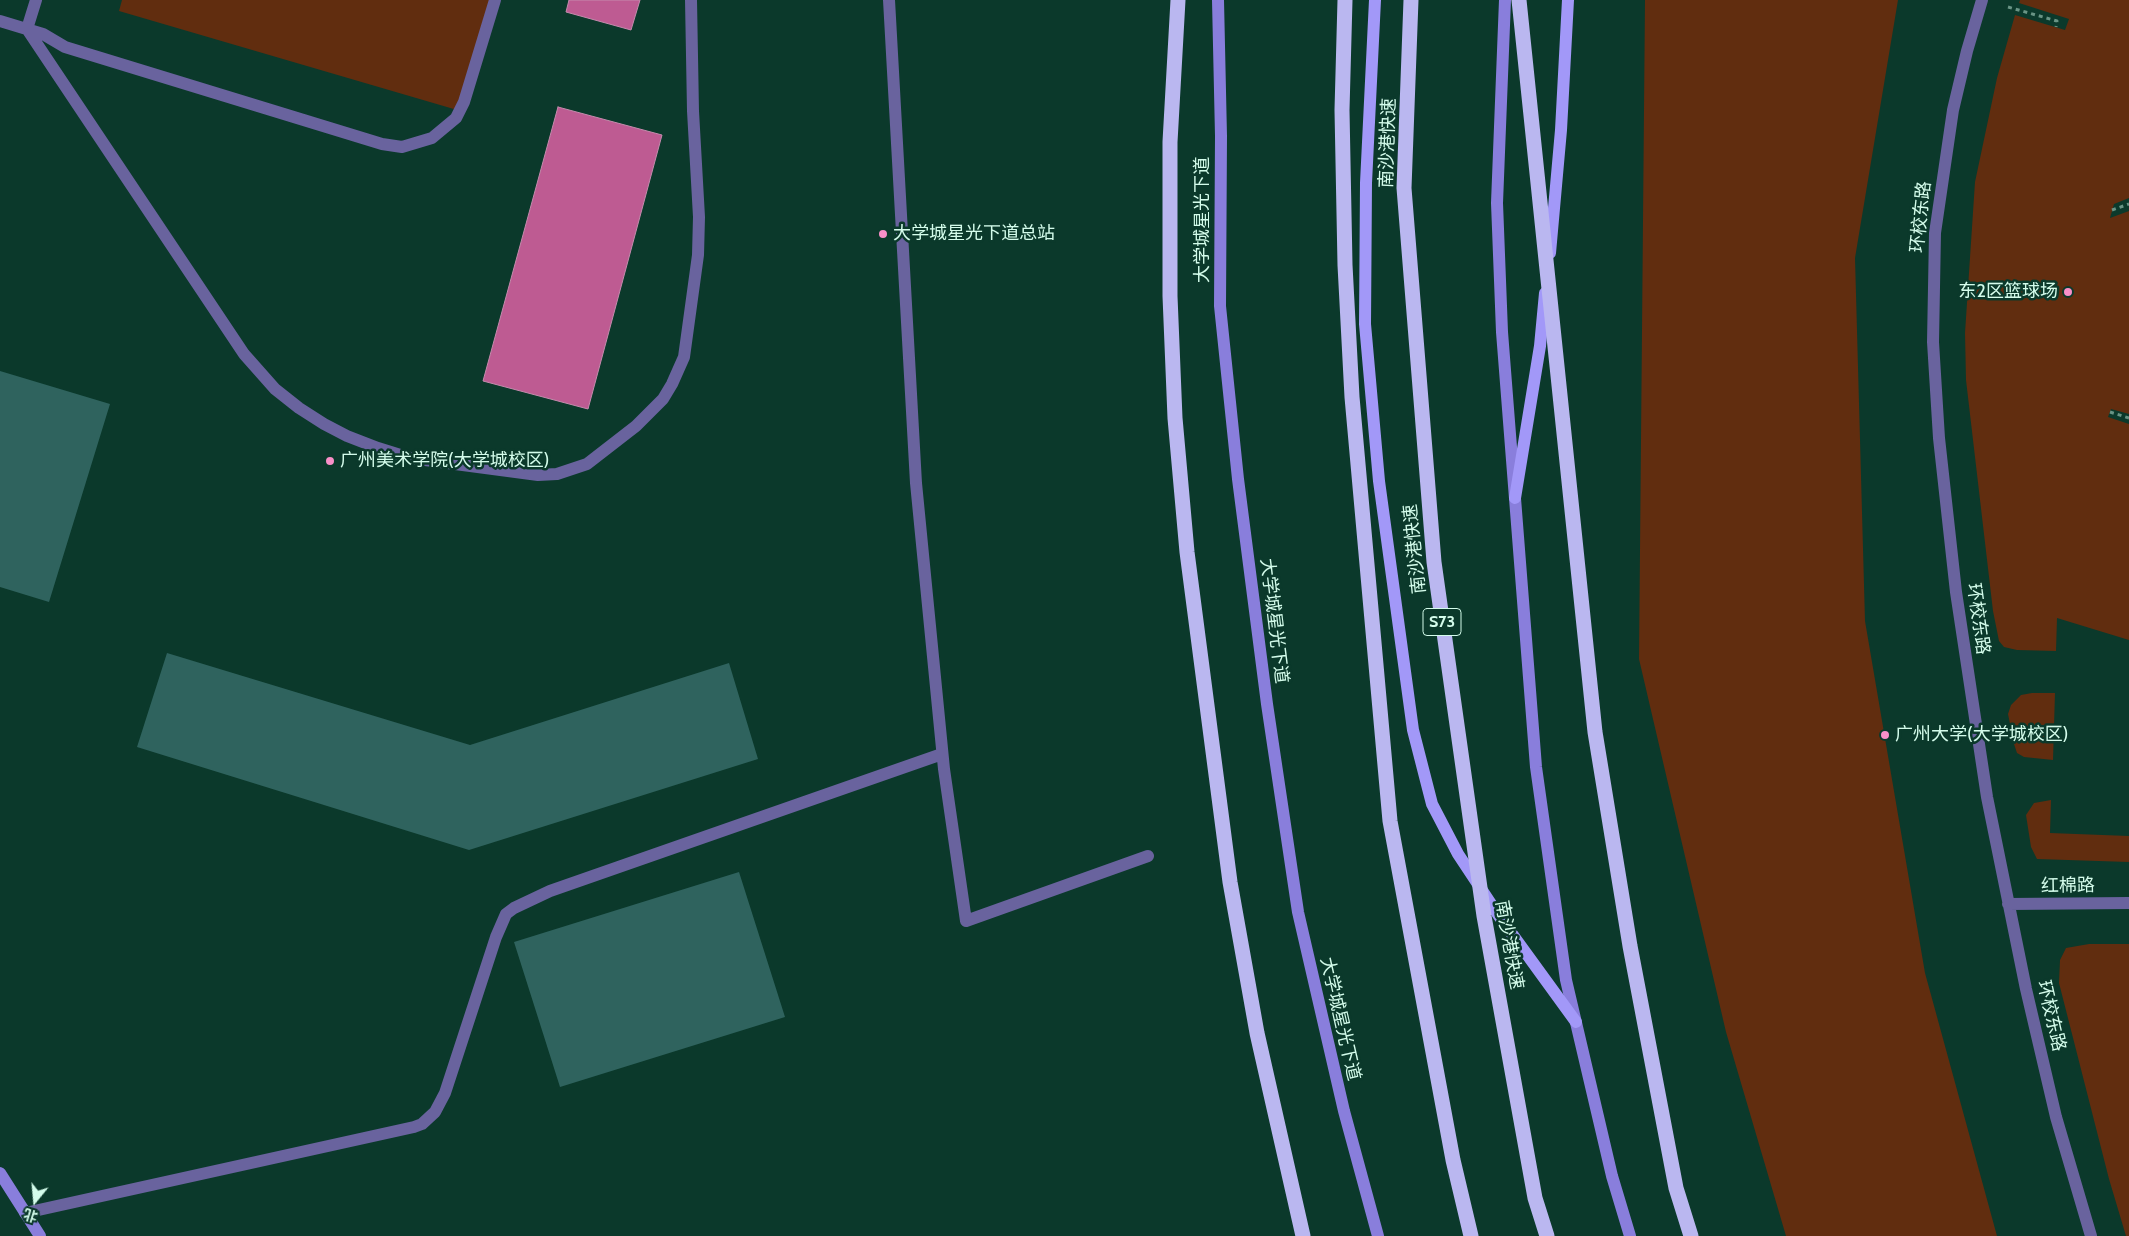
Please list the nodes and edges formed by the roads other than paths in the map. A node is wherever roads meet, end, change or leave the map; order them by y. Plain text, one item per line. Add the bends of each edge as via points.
1 (36, 0) edge
2 (495, 0) edge
3 (691, 0) edge
4 (889, 0) edge
5 (1178, 0) edge
6 (1218, 0) edge
7 (1345, 0) edge
8 (1375, 0) edge
9 (1411, 0) edge
10 (1505, 0) edge
11 (1519, 0) edge
12 (1568, 0) edge
13 (1982, 0) edge
14 (0, 21) edge
15 (27, 29) junction
16 (1515, 498) junction
17 (942, 754) junction
18 (1148, 856) dead end
19 (2129, 903) edge
20 (2008, 904) junction
21 (1576, 1022) junction
22 (0, 1174) edge
23 (25, 1213) junction
24 (40, 1236) edge
25 (1303, 1236) edge
26 (1378, 1236) edge
27 (1472, 1236) edge
28 (1547, 1236) edge
29 (1630, 1236) edge
30 (1691, 1236) edge
31 (2090, 1236) edge

1 - 15 lane
2 - 15 lane via 464,102 456,118 432,138 402,147 382,144 65,47
3 - 15 lane via 693,111 700,217 684,357 663,399 636,426 587,464 565,472 538,475 410,458 378,448 324,424 275,389 244,354
4 - 17 lane via 916,483
5 - 25 highway via 1170,142 1170,296 1175,418 1187,552 1230,882 1258,1033
6 - 26 main road, 大学城星光下道 via 1220,306 1267,704 1298,912 1344,1111
7 - 27 highway via 1342,110 1352,397 1390,821 1454,1160
8 - 21 main road via 1366,184 1365,324 1379,481 1413,730 1432,804 1458,854
9 - 28 highway, 南沙港快速 / S73 via 1404,188 1434,562 1484,916 1535,1198
10 - 16 main road via 1497,203 1502,332
11 - 30 highway via 1596,732 1632,956 1676,1188
12 - 16 main road via 1561,130 1540,346
13 - 20 lane, 环校东路 via 1953,110 1944,169 1933,269 1934,342 1939,438 1956,592 1987,797
14 - 15 lane
16 - 21 main road via 1536,767 1566,980
17 - 18 lane via 966,920
17 - 23 lane via 550,892 514,908 506,914 496,937 443,1098 435,1112 422,1124
19 - 20 lane, 红棉路
20 - 31 lane, 环校东路 via 2056,1117
21 - 29 main road via 1612,1176
22 - 23 main road
23 - 24 main road

